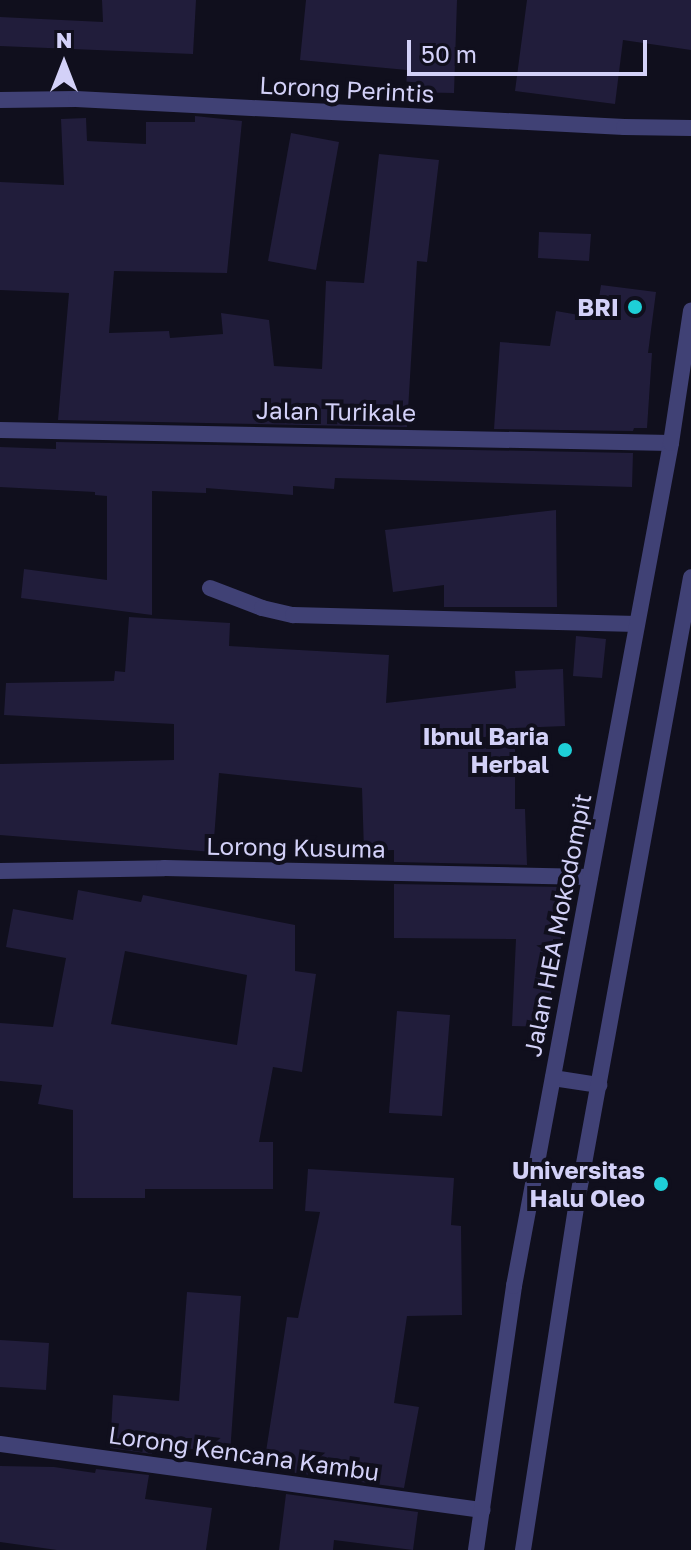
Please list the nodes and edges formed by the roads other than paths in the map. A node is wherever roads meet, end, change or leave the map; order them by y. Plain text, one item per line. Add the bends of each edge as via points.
1 (0, 100) edge
2 (691, 128) edge
3 (691, 310) edge
4 (0, 430) edge
5 (671, 443) junction
6 (691, 577) edge
7 (210, 588) dead end
8 (637, 624) junction
9 (0, 871) edge
10 (590, 877) junction
11 (553, 1078) junction
12 (599, 1085) junction
13 (0, 1444) edge
14 (483, 1510) junction
15 (476, 1550) edge
16 (523, 1550) edge

1 - 2 street, Lorong Perintis via 76,99
3 - 5 street, Jalan HEA Mokodompit
4 - 5 street, Jalan Turikale
5 - 8 street, Jalan HEA Mokodompit
6 - 12 street
7 - 8 street via 293,615
8 - 10 street, Jalan HEA Mokodompit
9 - 10 street, Lorong Kusuma via 164,868
10 - 11 street, Jalan HEA Mokodompit
11 - 12 street
11 - 14 street, Jalan HEA Mokodompit via 514,1286
12 - 16 street
13 - 14 street, Lorong Kencana Kambu
14 - 15 street, Jalan HEA Mokodompit

